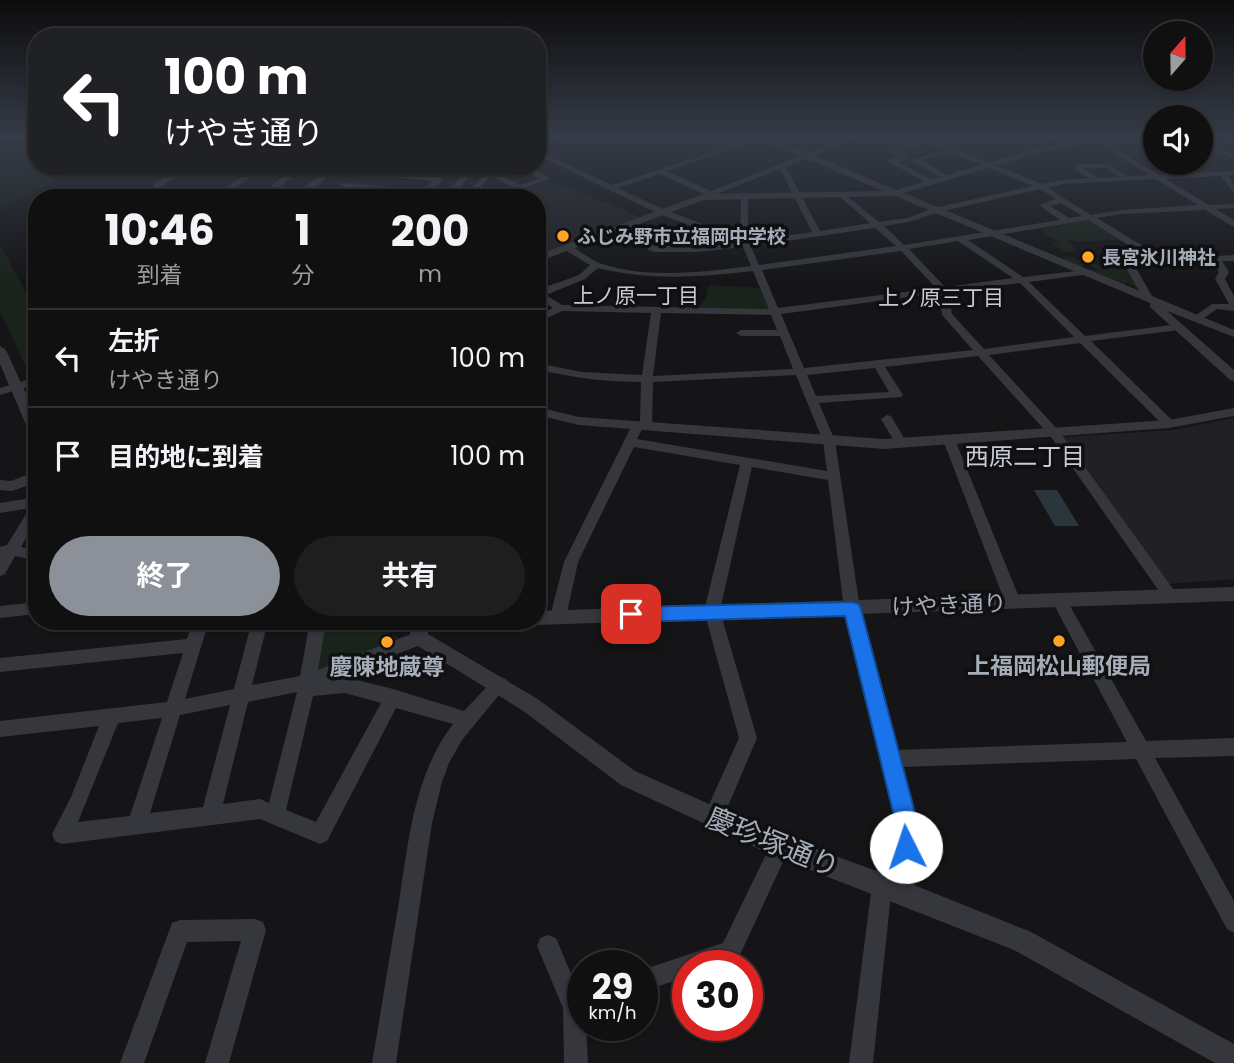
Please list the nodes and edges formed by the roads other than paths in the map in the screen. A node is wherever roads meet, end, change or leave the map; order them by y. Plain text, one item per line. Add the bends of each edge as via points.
1 (344, 185) joint
2 (514, 185) edge
3 (527, 185) edge
4 (604, 185) edge
5 (621, 185) edge
6 (651, 185) edge
7 (687, 185) edge
8 (731, 185) edge
9 (792, 185) edge
10 (876, 185) edge
11 (923, 185) edge
12 (1035, 185) edge
13 (1052, 185) edge
14 (1170, 185) edge
15 (519, 187) junction
16 (1041, 187) junction
17 (611, 188) junction
18 (342, 189) edge
19 (375, 189) edge
20 (513, 189) edge
21 (896, 193) junction
22 (624, 194) junction
23 (842, 194) junction
24 (705, 195) junction
25 (798, 196) junction
26 (745, 198) junction
27 (1063, 201) junction
28 (1234, 206) edge
29 (1207, 207) junction
30 (937, 210) junction
31 (662, 212) junction
32 (1091, 217) junction
33 (1068, 221) junction
34 (1234, 224) edge
35 (875, 225) junction
36 (612, 231) junction
37 (817, 234) junction
38 (994, 234) junction
39 (961, 239) junction
40 (745, 243) junction
41 (568, 248) junction
42 (904, 248) junction
43 (546, 256) edge
44 (1234, 258) edge
45 (1216, 259) junction
46 (1162, 262) junction
47 (596, 265) junction
48 (756, 269) junction
49 (1082, 272) junction
50 (1229, 273) edge
51 (1022, 280) junction
52 (546, 290) edge
53 (943, 290) junction
54 (546, 298) edge
55 (1148, 298) junction
56 (1234, 306) edge
57 (561, 308) junction
58 (656, 310) junction
59 (775, 312) junction
60 (546, 316) edge
61 (1196, 318) junction
62 (1179, 327) junction
63 (741, 333) dead end
64 (783, 333) junction
65 (1234, 334) edge
66 (1082, 338) junction
67 (983, 352) junction
68 (1, 353) edge
69 (878, 364) junction
70 (546, 368) edge
71 (800, 374) junction
72 (1234, 377) edge
73 (647, 379) junction
74 (28, 383) edge
75 (18, 387) junction
76 (0, 393) edge
77 (811, 400) junction
78 (28, 412) edge
79 (1234, 412) edge
80 (546, 413) edge
81 (887, 419) dead end
82 (1169, 424) junction
83 (642, 425) junction
84 (1055, 434) junction
85 (948, 440) junction
86 (830, 441) junction
87 (629, 442) junction
88 (901, 443) junction
89 (747, 463) junction
90 (835, 477) junction
91 (28, 480) edge
92 (0, 485) edge
93 (28, 505) edge
94 (0, 508) edge
95 (28, 518) edge
96 (6, 551) edge
97 (28, 555) edge
98 (0, 570) edge
99 (1234, 594) edge
100 (1171, 597) junction
101 (1060, 601) junction
102 (1013, 602) junction
103 (28, 609) edge
104 (852, 609) junction
105 (712, 611) junction
106 (0, 612) edge
107 (558, 617) junction
108 (546, 618) edge
109 (198, 630) edge
110 (258, 630) edge
111 (316, 630) edge
112 (417, 630) edge
113 (420, 630) edge
114 (193, 645) junction
115 (0, 665) edge
116 (500, 684) junction
117 (307, 685) junction
118 (241, 696) junction
119 (393, 697) junction
120 (173, 709) junction
121 (112, 716) junction
122 (467, 720) junction
123 (0, 729) edge
124 (1234, 747) edge
125 (1143, 751) junction
126 (889, 759) junction
127 (210, 816) junction
128 (275, 816) junction
129 (713, 818) junction
130 (137, 825) junction
131 (780, 847) junction
132 (882, 885) junction
133 (904, 893) junction
134 (1234, 922) edge
135 (548, 946) dead end
136 (658, 975) edge
137 (567, 984) edge
138 (577, 1041) edge
139 (1234, 1059) edge
140 (132, 1063) edge
141 (217, 1063) edge
142 (384, 1063) edge
143 (576, 1063) edge
144 (861, 1063) edge

1 - 18 street
1 - 19 street
2 - 15 street
3 - 15 street
4 - 17 street
5 - 17 street
6 - 22 street
7 - 24 street
8 - 24 street
9 - 25 street
10 - 21 street
11 - 21 street
12 - 16 street
13 - 16 street
14 - 29 street
15 - 20 street
16 - 27 street
16 - 30 street
17 - 22 street
21 - 23 street
21 - 30 street
22 - 31 street
23 - 25 street
23 - 35 street
24 - 26 street
24 - 31 street
25 - 26 street
25 - 37 street
26 - 40 street
27 - 32 street
27 - 33 street via 1043,205
28 - 29 street
29 - 32 street
29 - 34 street
30 - 35 street
30 - 38 street
31 - 36 street
31 - 40 street
32 - 33 street
32 - 46 street
33 - 38 street
35 - 37 street
35 - 42 street
36 - 40 street via 654,249
36 - 41 street
37 - 40 street
38 - 39 street
38 - 49 street
39 - 42 street
39 - 51 street
40 - 48 street
41 - 43 street
41 - 47 street
42 - 48 street
42 - 53 street
44 - 45 street
45 - 46 street
45 - 50 street
46 - 55 street via 1129,264
47 - 48 street via 659,275
47 - 52 street via 582,277
48 - 59 street
49 - 51 street
49 - 55 street
50 - 56 street via 1220,279
51 - 53 street
51 - 66 street
53 - 59 street
53 - 67 street via 947,315
54 - 57 street
55 - 61 street
55 - 62 street
56 - 61 street via 1215,306
57 - 58 street
57 - 60 street
58 - 59 street
58 - 73 street
59 - 64 street
61 - 65 street
62 - 66 street
62 - 72 street
63 - 64 street
64 - 71 street
66 - 67 street
66 - 82 street
67 - 69 street
67 - 84 street
68 - 75 street
69 - 71 street
69 - 77 street via 897,394
70 - 73 street via 570,375
71 - 73 street
71 - 77 street
73 - 83 street
74 - 75 street
75 - 76 street
75 - 78 street
77 - 86 street
79 - 82 street
80 - 83 street via 579,421
81 - 88 street
82 - 84 street
83 - 86 street
83 - 87 street
84 - 85 street
84 - 100 street
85 - 88 street
85 - 102 street
86 - 88 street
86 - 90 street
87 - 89 street
87 - 107 street via 571,562
89 - 90 street
89 - 105 street
90 - 104 street
91 - 92 street
93 - 94 street
95 - 96 street
96 - 97 street
96 - 98 street
99 - 100 street, けやき通り
100 - 101 street, けやき通り
101 - 102 street, けやき通り
101 - 125 street
102 - 104 street, けやき通り
103 - 106 street
104 - 105 street, けやき通り
104 - 126 street
105 - 107 street, けやき通り
105 - 129 street via 748,738
107 - 108 street, けやき通り
109 - 114 street
110 - 118 street
111 - 117 street
112 - 117 street
113 - 116 street, 慶珍塚通り
114 - 115 street
114 - 120 street
116 - 122 street
116 - 129 street, 慶珍塚通り via 628,778
117 - 118 street
117 - 119 street via 345,685
117 - 128 street
118 - 120 street
118 - 127 street
119 - 122 street
119 - 128 street via 320,834
120 - 121 street
120 - 130 street
121 - 123 street
121 - 130 street via 62,834
122 - 142 street via 438,766 422,823
124 - 125 street
125 - 126 street
125 - 134 street
126 - 133 street via 907,824
127 - 128 street via 260,809
127 - 130 street
129 - 131 street, 慶珍塚通り
131 - 132 street, 慶珍塚通り
131 - 136 street via 730,950
132 - 133 street, 慶珍塚通り
132 - 144 street
133 - 139 street, 慶珍塚通り via 1022,941
135 - 137 street
138 - 143 street
140 - 141 street via 180,931 255,930

